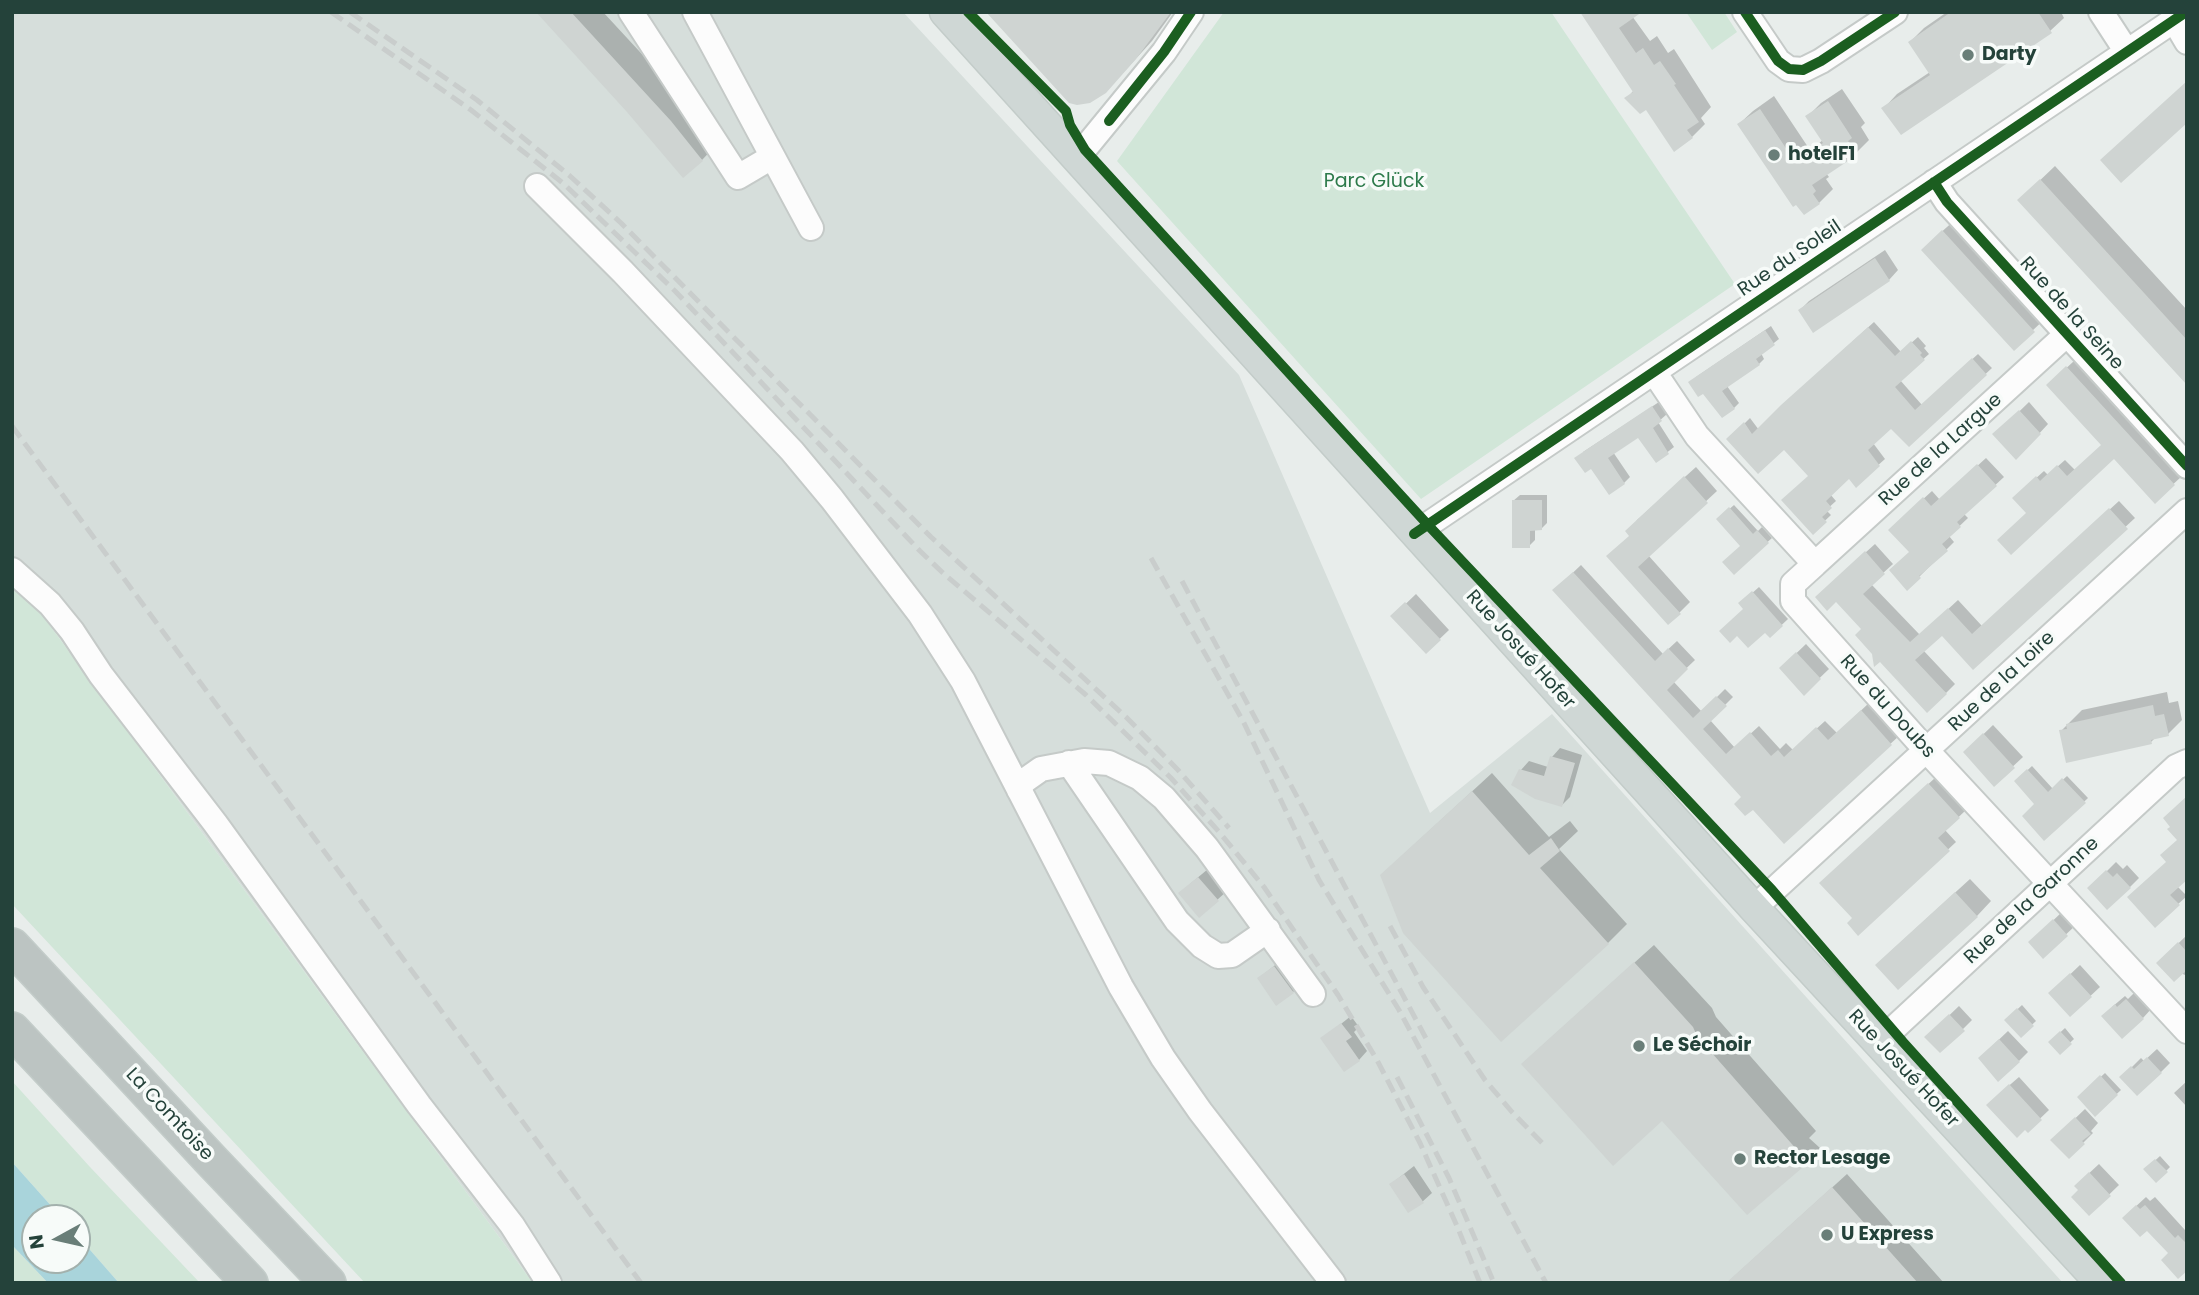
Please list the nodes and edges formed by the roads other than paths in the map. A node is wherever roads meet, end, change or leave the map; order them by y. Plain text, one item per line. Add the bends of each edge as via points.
1 (631, 12) edge
2 (695, 12) edge
3 (945, 12) edge
4 (1191, 12) edge
5 (1745, 12) edge
6 (1895, 12) edge
7 (2101, 12) edge
8 (2180, 16) edge
9 (2187, 42) edge
10 (2127, 52) junction
11 (772, 157) junction
12 (1077, 158) junction
13 (1934, 182) junction
14 (537, 186) dead end
15 (811, 228) dead end
16 (2066, 335) junction
17 (1654, 372) junction
18 (2187, 466) edge
19 (2187, 511) edge
20 (1414, 534) junction
21 (1815, 564) junction
22 (12, 570) edge
23 (1927, 751) junction
24 (2187, 762) edge
25 (1069, 763) junction
26 (1019, 790) junction
27 (2050, 884) junction
28 (1754, 908) junction
29 (1268, 930) junction
30 (12, 946) edge
31 (1313, 994) dead end
32 (12, 1030) edge
33 (2187, 1031) edge
34 (1878, 1043) junction
35 (250, 1283) edge
36 (328, 1283) edge
37 (549, 1283) edge
38 (1333, 1283) edge
39 (2101, 1283) edge

1 - 11 street via 738,177
2 - 11 street
3 - 12 main road, Rue Josué Hofer
4 - 12 street
5 - 6 street via 1778,61 1788,69 1803,70
7 - 10 street
8 - 9 street
8 - 10 street, Rue du Soleil
10 - 13 street, Rue du Soleil
11 - 15 street
12 - 20 main road, Rue Josué Hofer
13 - 16 street, Rue de la Seine
13 - 17 street, Rue du Soleil
14 - 26 street via 623,272 832,499 941,643
16 - 18 street, Rue de la Seine
16 - 21 street, Rue de la Largue
17 - 20 street, Rue du Soleil
17 - 21 street via 1697,436
19 - 23 street, Rue de la Loire
20 - 28 main road, Rue Josué Hofer
21 - 23 street, Rue du Doubs via 1793,584 1793,601
22 - 37 street via 72,631 419,1105 505,1215
23 - 27 street, Rue du Doubs
23 - 28 street, Rue de la Loire
24 - 27 street, Rue de la Garonne via 2176,767
25 - 26 street via 1041,769
25 - 29 street via 1109,763 1152,787 1207,848
25 - 29 street via 1177,922 1202,946 1218,956 1232,955
26 - 38 street via 1163,1058
27 - 33 street, Rue du Doubs
27 - 34 street, Rue de la Garonne
28 - 34 main road, Rue Josué Hofer
29 - 31 street
30 - 36 highway, La Comtoise
32 - 35 highway
34 - 39 main road, Rue Josué Hofer

